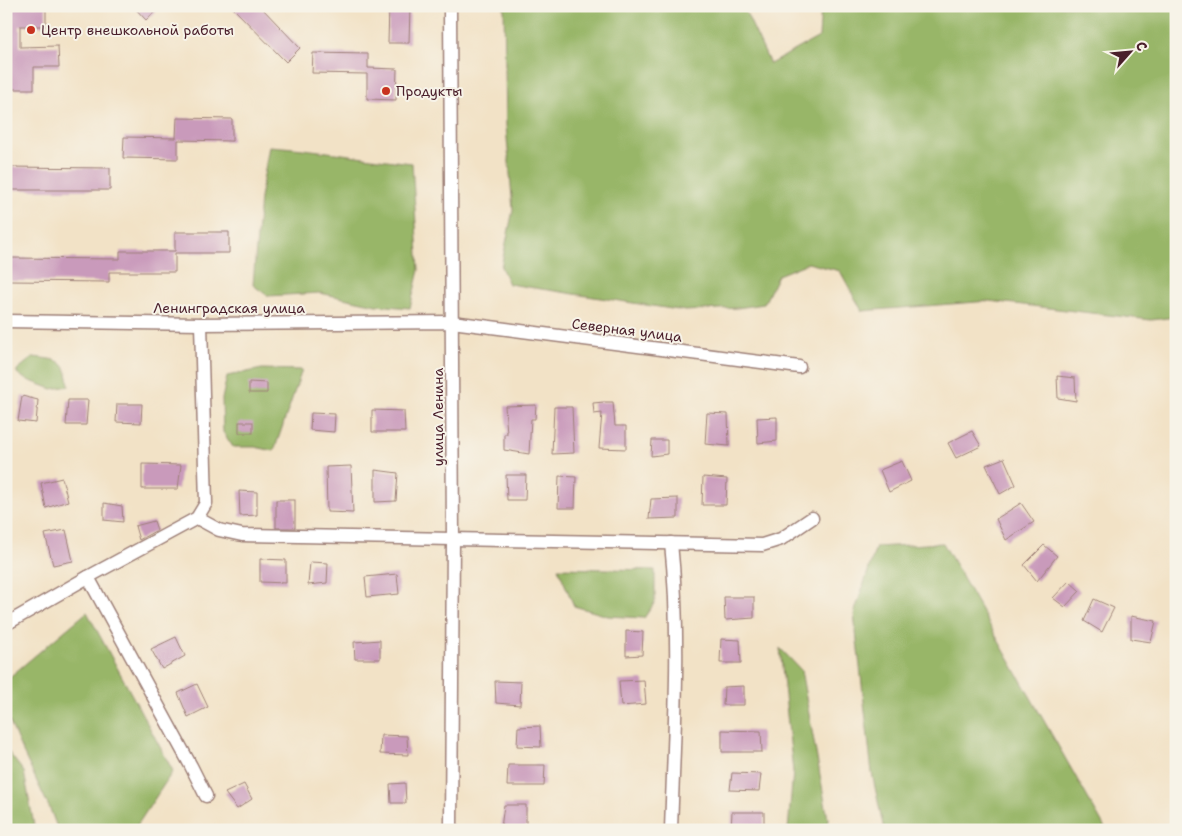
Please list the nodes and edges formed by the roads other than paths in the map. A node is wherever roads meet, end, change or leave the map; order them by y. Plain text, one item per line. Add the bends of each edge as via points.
1 (450, 6) edge
2 (6, 321) edge
3 (452, 322) junction
4 (201, 324) junction
5 (798, 367) dead end
6 (197, 518) junction
7 (812, 518) dead end
8 (453, 539) junction
9 (671, 543) junction
10 (88, 577) junction
11 (6, 624) edge
12 (206, 796) dead end
13 (451, 827) dead end
14 (672, 830) edge

1 - 3 street, улица Ленина
2 - 4 street, Ленинградская улица
3 - 4 street, Ленинградская улица
3 - 5 street, Северная улица
3 - 8 street, улица Ленина
4 - 6 street via 206,503
6 - 8 street via 219,530 242,535
6 - 10 street
7 - 9 street via 780,539 762,545
8 - 9 street
8 - 13 street, улица Ленина
9 - 14 street via 675,664
10 - 11 street
10 - 12 street

